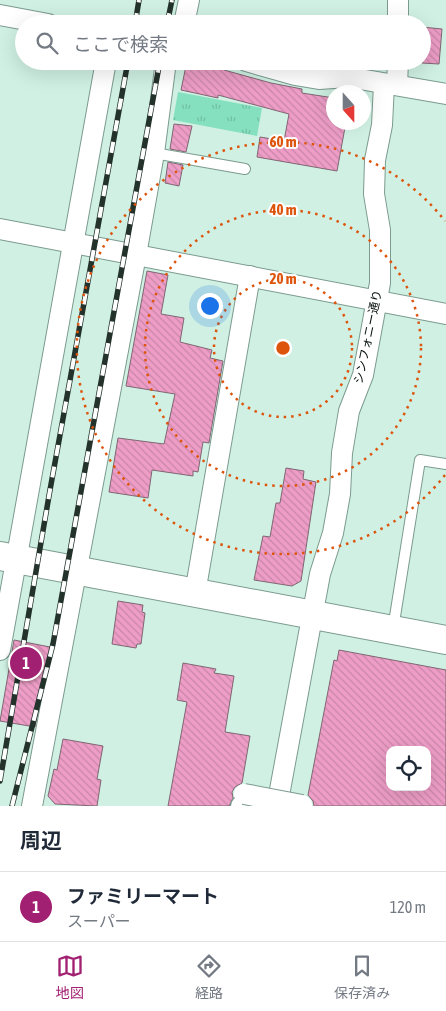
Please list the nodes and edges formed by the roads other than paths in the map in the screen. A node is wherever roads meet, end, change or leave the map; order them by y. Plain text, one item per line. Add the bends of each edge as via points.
1 (189, 0) edge
2 (398, 0) edge
3 (0, 15) edge
4 (186, 15) edge
5 (398, 15) edge
6 (15, 18) edge
7 (104, 70) edge
8 (165, 70) edge
9 (278, 70) edge
10 (395, 70) edge
11 (391, 84) junction
12 (446, 94) edge
13 (154, 153) junction
14 (245, 169) dead end
15 (0, 229) edge
16 (72, 243) junction
17 (136, 255) junction
18 (250, 276) junction
19 (376, 301) junction
20 (446, 314) edge
21 (446, 464) edge
22 (8, 558) edge
23 (76, 570) junction
24 (195, 593) junction
25 (312, 615) junction
26 (392, 630) junction
27 (446, 640) edge
28 (0, 650) edge
29 (248, 798) edge
30 (300, 802) edge
31 (32, 806) edge
32 (277, 806) edge

1 - 4 street
2 - 5 street
3 - 6 street
7 - 16 street
8 - 13 street
9 - 11 street via 319,79 348,77
10 - 11 street, シンフォニー通り
11 - 12 street
11 - 19 street, シンフォニー通り via 375,160 374,194 380,230 380,283
13 - 14 lane
13 - 17 street
15 - 16 street
16 - 17 street
16 - 22 street
17 - 18 street
17 - 23 street
18 - 19 street
18 - 24 street
19 - 20 street
19 - 25 street, シンフォニー通り via 363,375 349,411 333,533
21 - 26 lane via 420,460
22 - 23 street
22 - 28 street
23 - 24 street
23 - 31 street
24 - 25 street
25 - 26 street
25 - 32 street, シンフォニー通り
26 - 27 street
29 - 30 street

